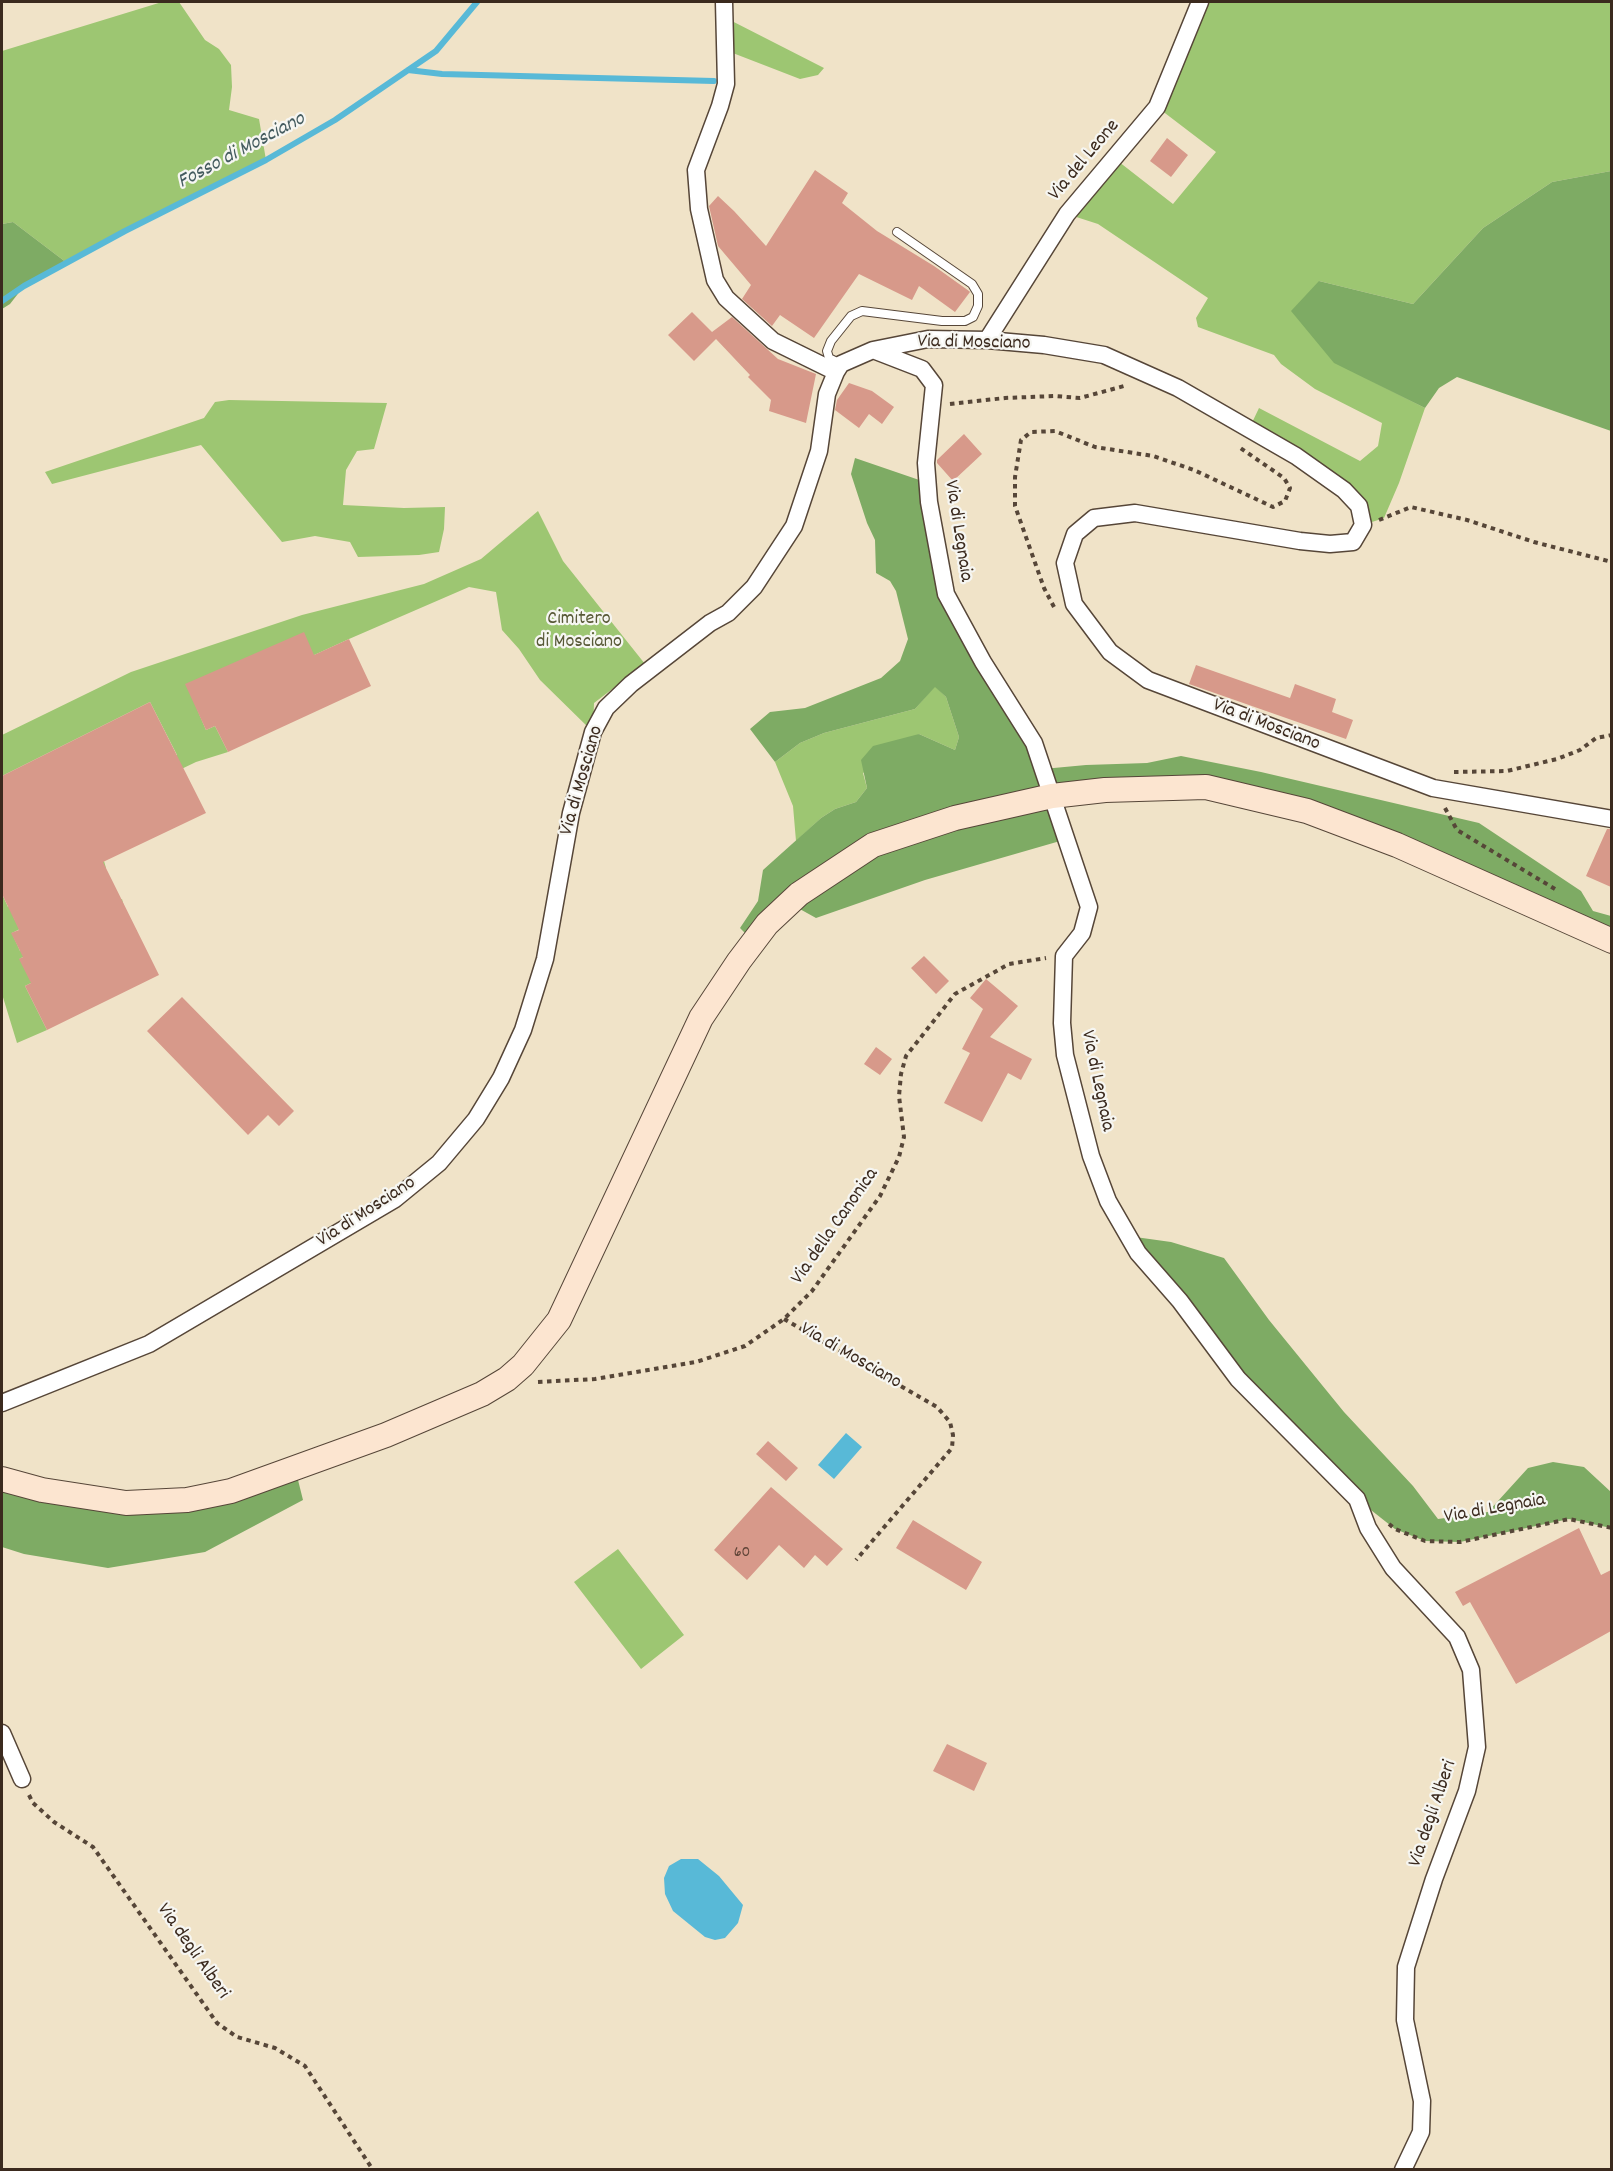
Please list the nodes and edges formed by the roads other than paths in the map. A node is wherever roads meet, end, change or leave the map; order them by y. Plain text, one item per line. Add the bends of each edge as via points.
1 (724, 2) edge
2 (1200, 2) edge
3 (897, 232) dead end
4 (987, 340) junction
5 (873, 350) junction
6 (838, 368) junction
7 (1052, 796) junction
8 (1611, 819) edge
9 (1611, 941) edge
10 (2, 1403) edge
11 (2, 1479) edge
12 (1357, 1499) joint
13 (2, 1733) edge
14 (22, 1779) road end
15 (1402, 2169) edge

1 - 6 street via 726,84 696,170 699,209 715,280 726,298 773,341
2 - 4 street, Via del Leone via 1157,107 1067,214
3 - 6 lane via 972,284 978,294 978,306 964,321 862,311 851,316 831,341 827,351
4 - 5 street, Via di Mosciano via 928,339
4 - 8 street, Via di Mosciano via 1104,355 1178,388 1296,456 1344,490 1359,506 1363,525 1353,542 1330,544 1135,513 1094,518 1075,534 1065,562 1074,604 1110,652 1148,680 1433,788
5 - 6 street, Via di Mosciano
5 - 7 street, Via di Legnaia via 922,369 934,386 926,463 946,594 1034,743
6 - 10 street, Via di Mosciano via 827,394 819,451 794,526 754,587 728,613 632,684 606,708 593,732 571,813 545,959 523,1030 476,1119 440,1163 386,1205 149,1344
7 - 9 main road via 1206,787 1307,811 1398,845
7 - 11 main road via 955,818 873,845 799,894 767,924 701,1018 559,1320 507,1379 482,1394 386,1435 231,1491 187,1500 126,1503 42,1490
7 - 12 street, Via di Legnaia via 1089,907 1082,933 1064,956 1065,1056 1091,1156 1108,1201 1138,1253 1180,1301 1238,1379
12 - 15 street, Via degli Alberi via 1368,1528 1393,1568 1457,1637 1472,1670 1477,1747 1467,1791 1406,1967 1405,2020 1422,2101 1421,2132
13 - 14 street

